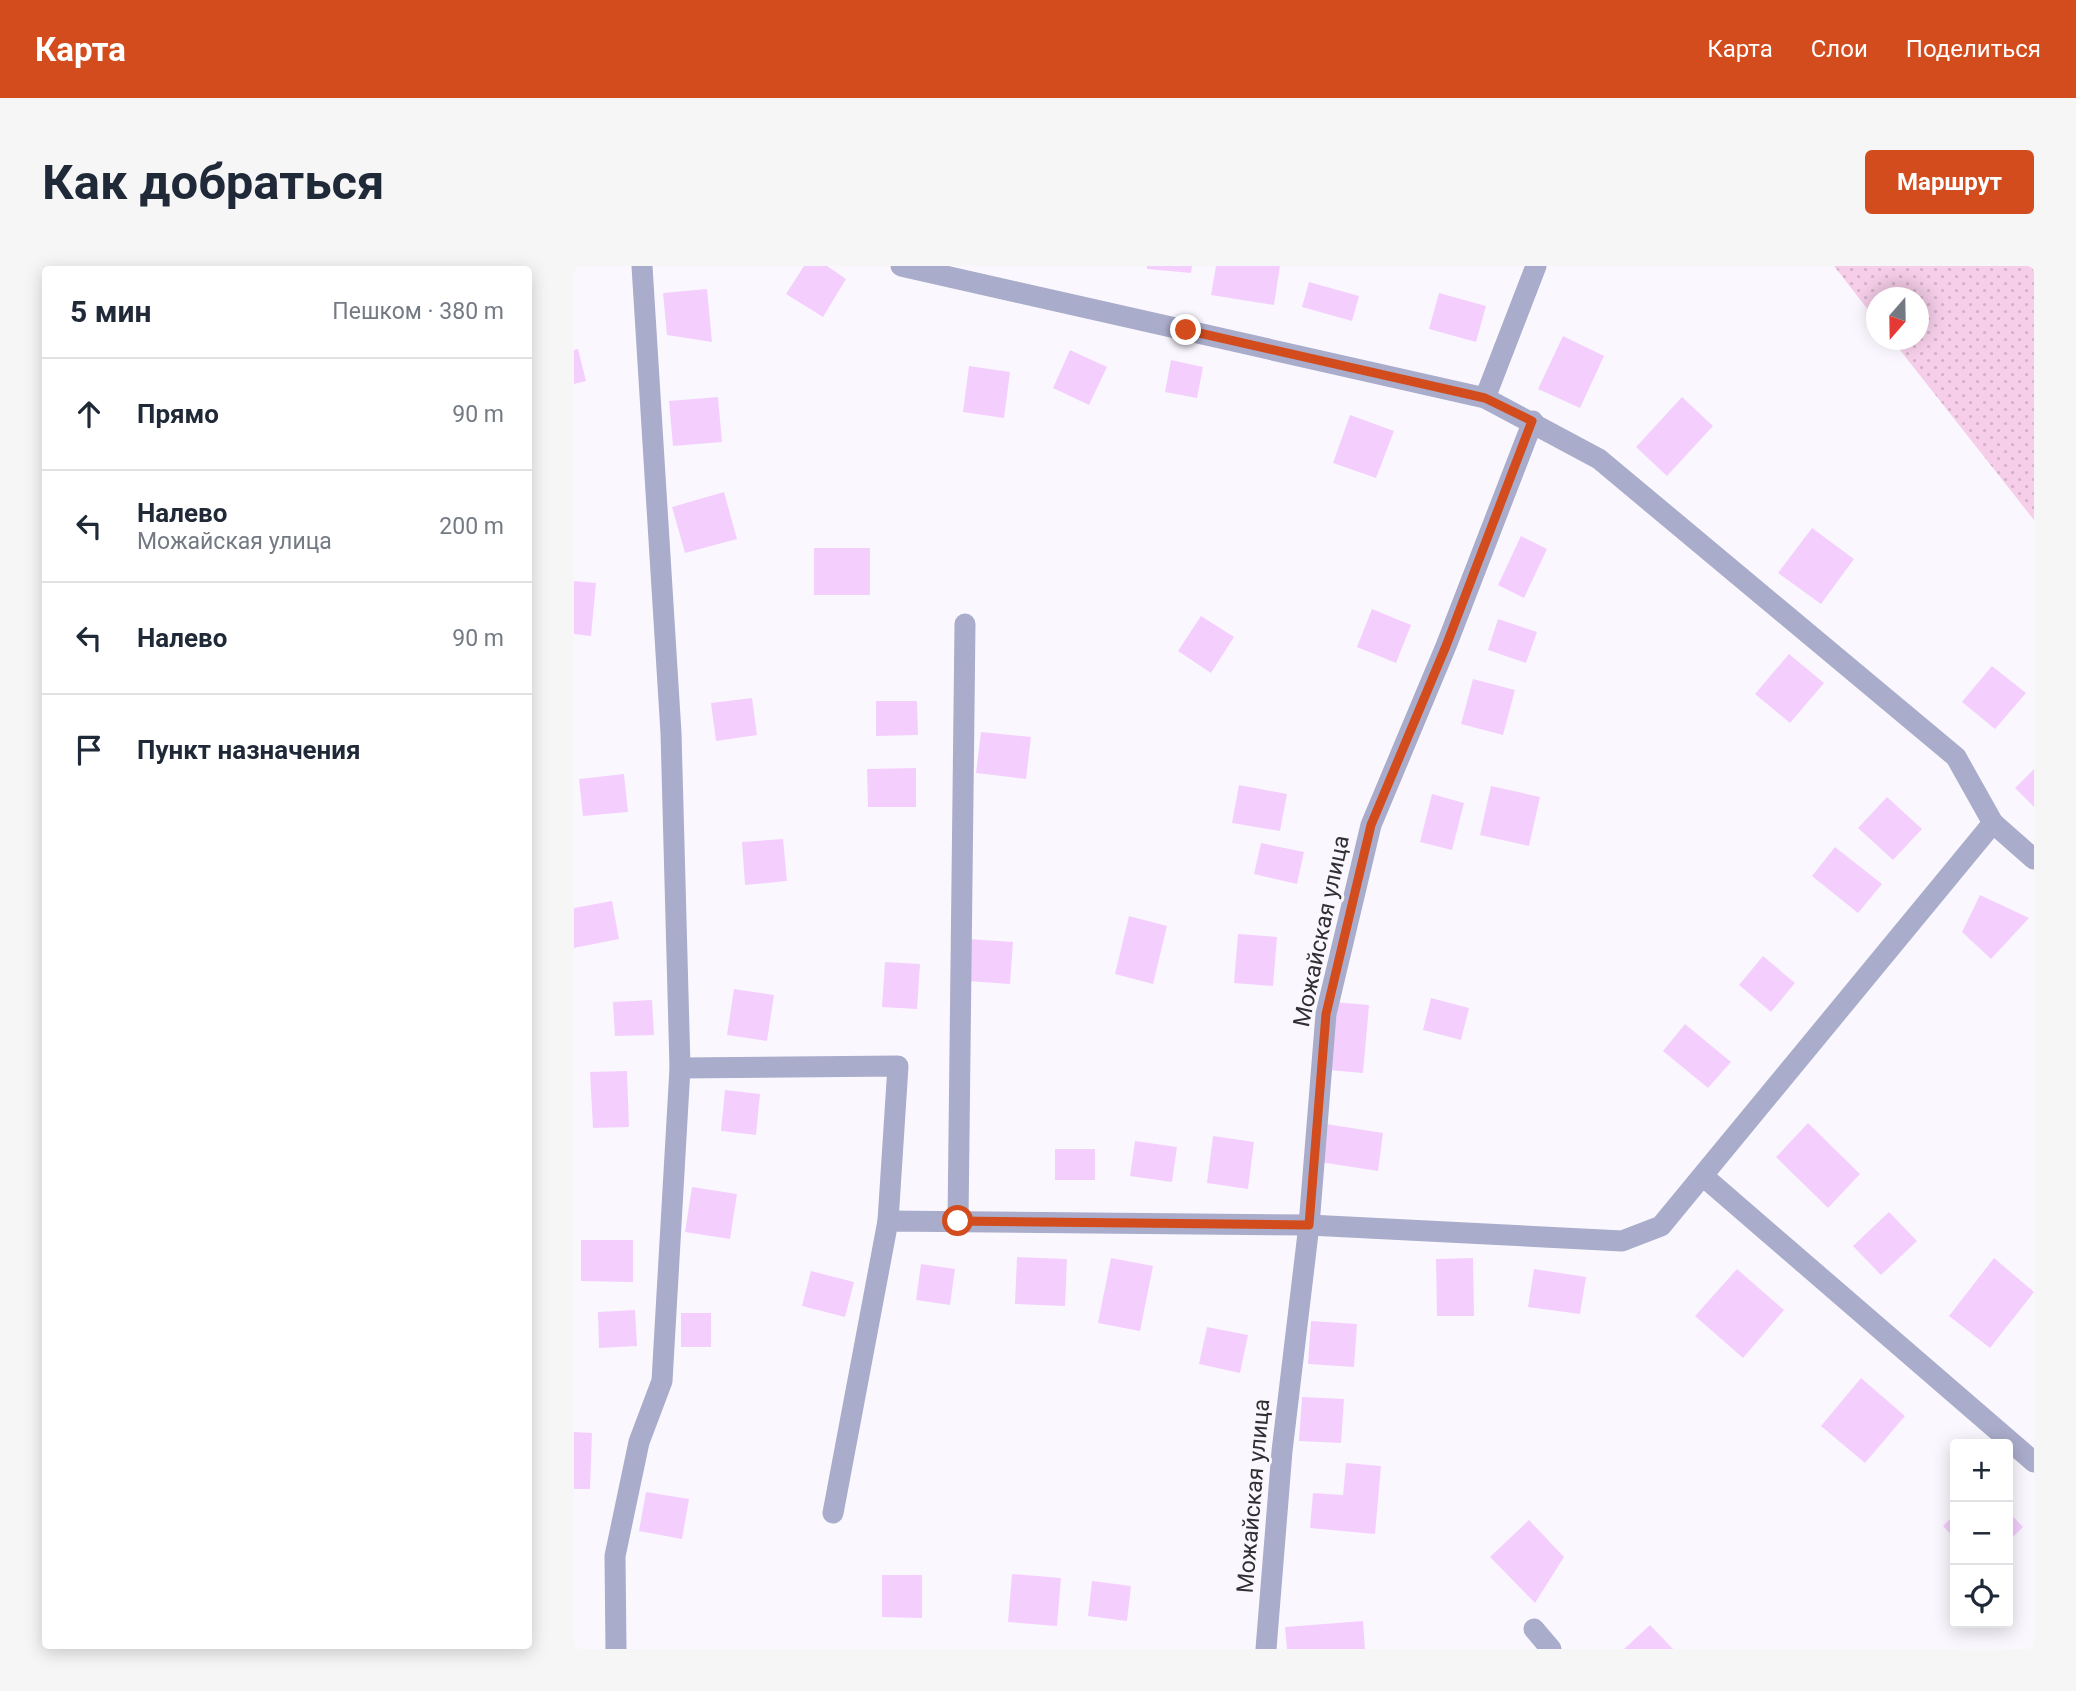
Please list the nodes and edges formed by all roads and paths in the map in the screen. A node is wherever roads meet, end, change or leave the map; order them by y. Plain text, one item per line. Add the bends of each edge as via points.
1 (642, 266) edge
2 (901, 266) edge
3 (1536, 266) edge
4 (1485, 398) junction
5 (1532, 421) junction
6 (965, 624) dead end
7 (1993, 823) junction
8 (2034, 859) edge
9 (680, 1068) junction
10 (1703, 1176) junction
11 (888, 1221) junction
12 (958, 1221) junction
13 (1309, 1225) junction
14 (2034, 1462) edge
15 (833, 1513) dead end
16 (1534, 1629) dead end
17 (616, 1649) edge
18 (1266, 1649) edge
19 (1550, 1649) edge

1 - 9 street via 671,733
2 - 4 street
3 - 4 street
4 - 5 street
5 - 7 street via 1599,459 1956,757
5 - 13 street, Можайская улица via 1371,825 1326,1014
6 - 12 street
7 - 8 street
7 - 10 street
9 - 11 street via 898,1066
9 - 17 street via 662,1381 639,1442 615,1556
10 - 13 street via 1661,1226 1622,1241
10 - 14 street
11 - 12 street
11 - 15 street
12 - 13 street
13 - 18 street, Можайская улица via 1282,1451
16 - 19 street

